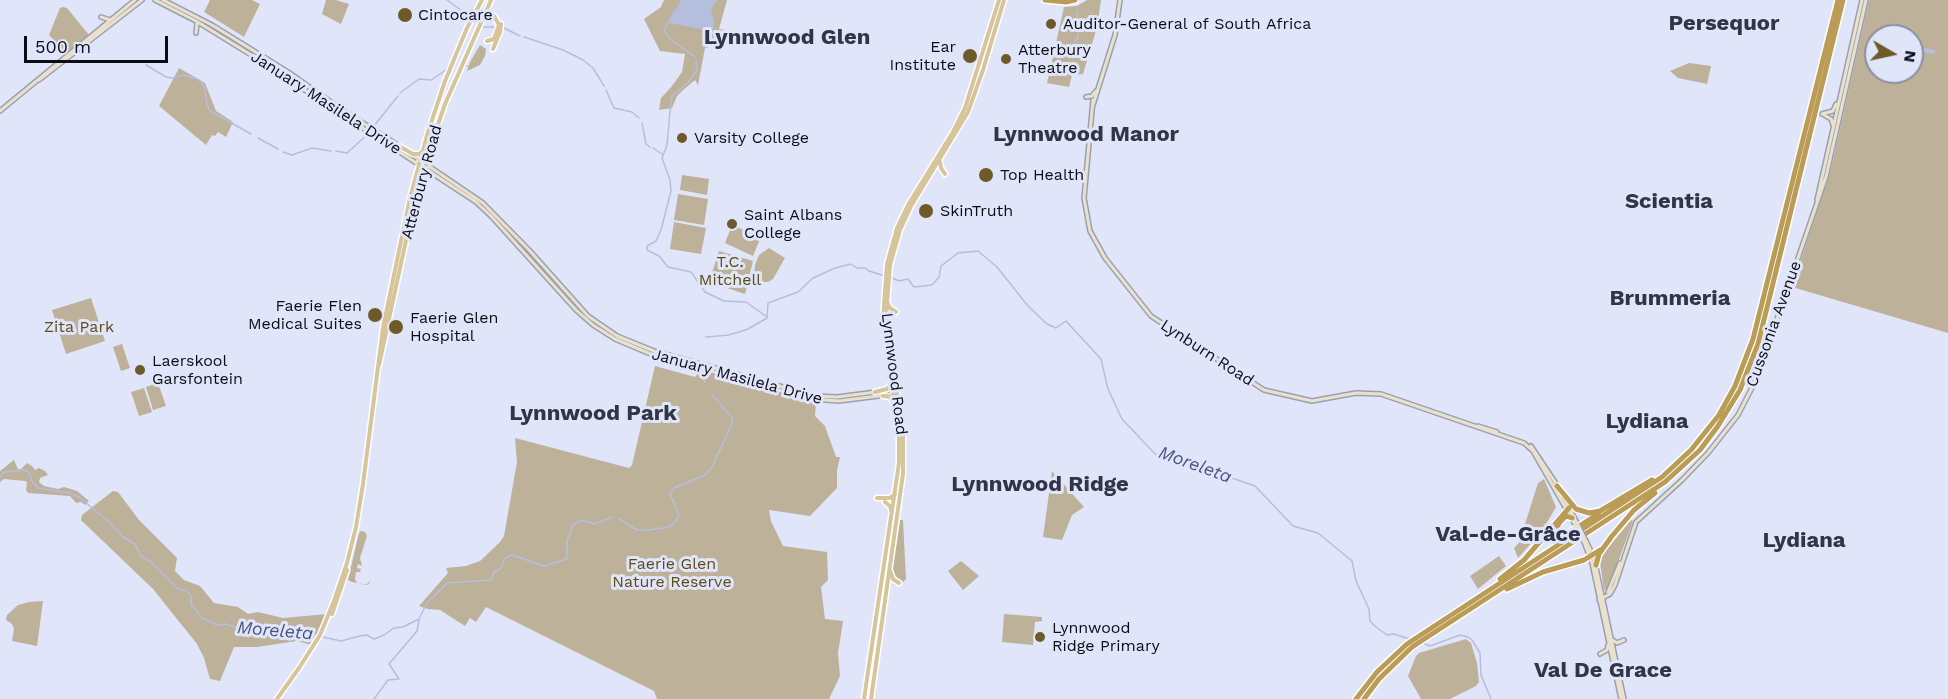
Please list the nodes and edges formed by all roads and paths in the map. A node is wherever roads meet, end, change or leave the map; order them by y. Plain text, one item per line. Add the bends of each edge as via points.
1 (135, 0) edge
2 (142, 0) edge
3 (155, 0) edge
4 (163, 0) edge
5 (482, 0) edge
6 (491, 0) edge
7 (999, 0) edge
8 (1004, 0) edge
9 (1045, 0) edge
10 (1075, 0) edge
11 (1120, 0) edge
12 (1837, 0) edge
13 (1844, 0) edge
14 (1864, 0) edge
15 (1001, 9) junction
16 (190, 14) junction
17 (112, 19) junction
18 (196, 21) junction
19 (200, 26) junction
20 (99, 29) junction
21 (477, 29) junction
22 (196, 33) dead end
23 (494, 39) junction
24 (487, 41) dead end
25 (978, 69) junction
26 (1842, 89) junction
27 (1097, 91) junction
28 (21, 94) junction
29 (333, 104) junction
30 (1092, 107) junction
31 (0, 111) edge
32 (359, 125) junction
33 (1832, 132) junction
34 (399, 146) junction
35 (424, 148) junction
36 (943, 156) junction
37 (420, 162) junction
38 (426, 166) junction
39 (945, 174) dead end
40 (1816, 204) junction
41 (889, 265) junction
42 (886, 281) junction
43 (887, 293) junction
44 (896, 312) dead end
45 (377, 371) junction
46 (892, 382) junction
47 (875, 392) junction
48 (895, 392) junction
49 (883, 396) junction
50 (896, 411) junction
51 (1467, 423) junction
52 (1528, 446) junction
53 (1691, 450) junction
54 (1700, 450) junction
55 (903, 462) junction
56 (1545, 465) junction
57 (1557, 486) junction
58 (896, 493) junction
59 (1624, 496) junction
60 (877, 498) dead end
61 (885, 502) dead end
62 (896, 502) junction
63 (1566, 506) junction
64 (899, 508) junction
65 (1572, 518) junction
66 (1577, 526) junction
67 (890, 531) junction
68 (1601, 549) junction
69 (1624, 553) junction
70 (1592, 555) junction
71 (1584, 560) junction
72 (1594, 564) junction
73 (890, 567) junction
74 (1618, 579) junction
75 (898, 583) dead end
76 (1600, 587) junction
77 (1608, 592) junction
78 (1475, 598) junction
79 (1487, 598) junction
80 (1600, 598) junction
81 (1610, 637) junction
82 (1624, 640) dead end
83 (1608, 643) junction
84 (1410, 645) junction
85 (1600, 654) dead end
86 (873, 673) junction
87 (278, 699) edge
88 (864, 699) edge
89 (871, 699) edge
90 (1356, 699) edge
91 (1364, 699) edge
92 (1623, 699) edge

1 - 17 main road
2 - 28 main road
3 - 18 main road, January Masilela Drive
4 - 16 main road, January Masilela Drive
5 - 35 main road, Atterbury Road via 455,56
6 - 21 main road, Atterbury Road
6 - 23 main road via 491,9 501,27 492,48
7 - 25 main road, Lynnwood Road
8 - 15 main road, Lynnwood Road
9 - 10 highway
11 - 27 main road, Lynburn Road via 1115,35
12 - 53 highway via 1749,353 1724,407
13 - 54 highway via 1755,354 1738,394
14 - 26 main road, Cussonia Avenue
14 - 40 main road, Cussonia Avenue via 1833,150
15 - 25 main road
15 - 36 main road, Lynnwood Road via 970,107
16 - 19 main road via 200,20
16 - 29 main road, January Masilela Drive via 288,72
17 - 20 main road
17 - 20 main road via 102,18
18 - 19 main road, January Masilela Drive
18 - 22 main road
19 - 32 main road, January Masilela Drive via 209,28
20 - 28 main road
21 - 23 main road via 486,16 494,16 499,25
21 - 38 main road, Atterbury Road via 445,104
23 - 24 main road
25 - 41 main road, Lynnwood Road via 956,127 902,217
26 - 33 main road, Cussonia Avenue
26 - 33 main road via 1834,110 1822,114 1832,121
27 - 30 main road, Lynburn Road
27 - 30 main road via 1086,98
28 - 31 main road
29 - 32 main road
29 - 34 main road, January Masilela Drive
30 - 51 main road, Lynburn Road via 1084,198 1090,231 1105,258 1151,316 1264,390 1312,401 1378,393
32 - 37 main road, January Masilela Drive
33 - 40 main road, Cussonia Avenue
34 - 35 main road via 417,154
34 - 37 main road, January Masilela Drive
35 - 37 main road, Atterbury Road
36 - 39 main road via 940,165
36 - 41 main road, Lynnwood Road via 905,218
37 - 38 main road, January Masilela Drive
37 - 45 main road, Atterbury Road via 387,304
38 - 45 main road, Atterbury Road
38 - 47 main road, January Masilela Drive via 483,203 588,316 617,336 654,351 815,396
38 - 49 main road, January Masilela Drive via 482,207 576,310 624,344 811,399 839,401
40 - 69 main road, Cussonia Avenue via 1757,378 1738,415 1698,463 1639,517
41 - 42 main road, Lynnwood Road
42 - 43 main road, Lynnwood Road
42 - 46 main road, Lynnwood Road via 884,326
43 - 44 main road via 888,305
43 - 48 main road, Lynnwood Road via 886,323
45 - 87 main road, Atterbury Road via 363,484 347,563 317,641
46 - 47 main road via 887,389
46 - 48 main road, Lynnwood Road
47 - 48 main road, January Masilela Drive
48 - 49 main road, January Masilela Drive
48 - 50 main road, Lynnwood Road
48 - 55 main road, Lynnwood Road
49 - 50 main road via 891,398
50 - 58 main road, Lynnwood Road via 900,454
51 - 52 main road
51 - 56 main road via 1524,442
52 - 56 main road
52 - 63 main road
53 - 59 highway via 1663,474
53 - 78 highway via 1653,483
54 - 68 highway via 1632,513
54 - 79 highway via 1665,482
55 - 62 main road
55 - 64 main road, Lynnwood Road
56 - 57 main road
56 - 63 main road
57 - 59 highway via 1576,509 1585,513 1600,511
57 - 63 main road
58 - 60 main road via 890,498
58 - 62 main road, Lynnwood Road
59 - 65 highway via 1567,534 1559,533 1560,522 1566,516
61 - 67 main road via 891,507
62 - 64 main road
62 - 67 main road, Lynnwood Road
63 - 65 main road
63 - 66 main road
63 - 78 highway via 1524,560
64 - 73 main road, Lynnwood Road
65 - 66 main road
66 - 70 main road, bridge
67 - 88 main road, Lynnwood Road
68 - 70 highway
68 - 72 highway
69 - 74 main road, Cussonia Avenue
69 - 77 main road
70 - 71 highway
70 - 72 main road
71 - 72 highway
71 - 79 highway via 1543,572
72 - 76 main road
72 - 80 main road
73 - 75 main road
73 - 86 main road, Lynnwood Road
74 - 77 main road, Cussonia Avenue
74 - 80 main road, Cussonia Avenue via 1612,591
76 - 77 main road
76 - 80 main road
77 - 80 main road, Cussonia Avenue
78 - 84 highway
79 - 84 highway
80 - 81 main road
80 - 83 main road
81 - 82 main road via 1616,643
81 - 92 main road
83 - 85 main road via 1607,650
83 - 92 main road
84 - 90 highway via 1377,672
84 - 91 highway
86 - 89 main road
86 - 89 main road, Lynnwood Road

